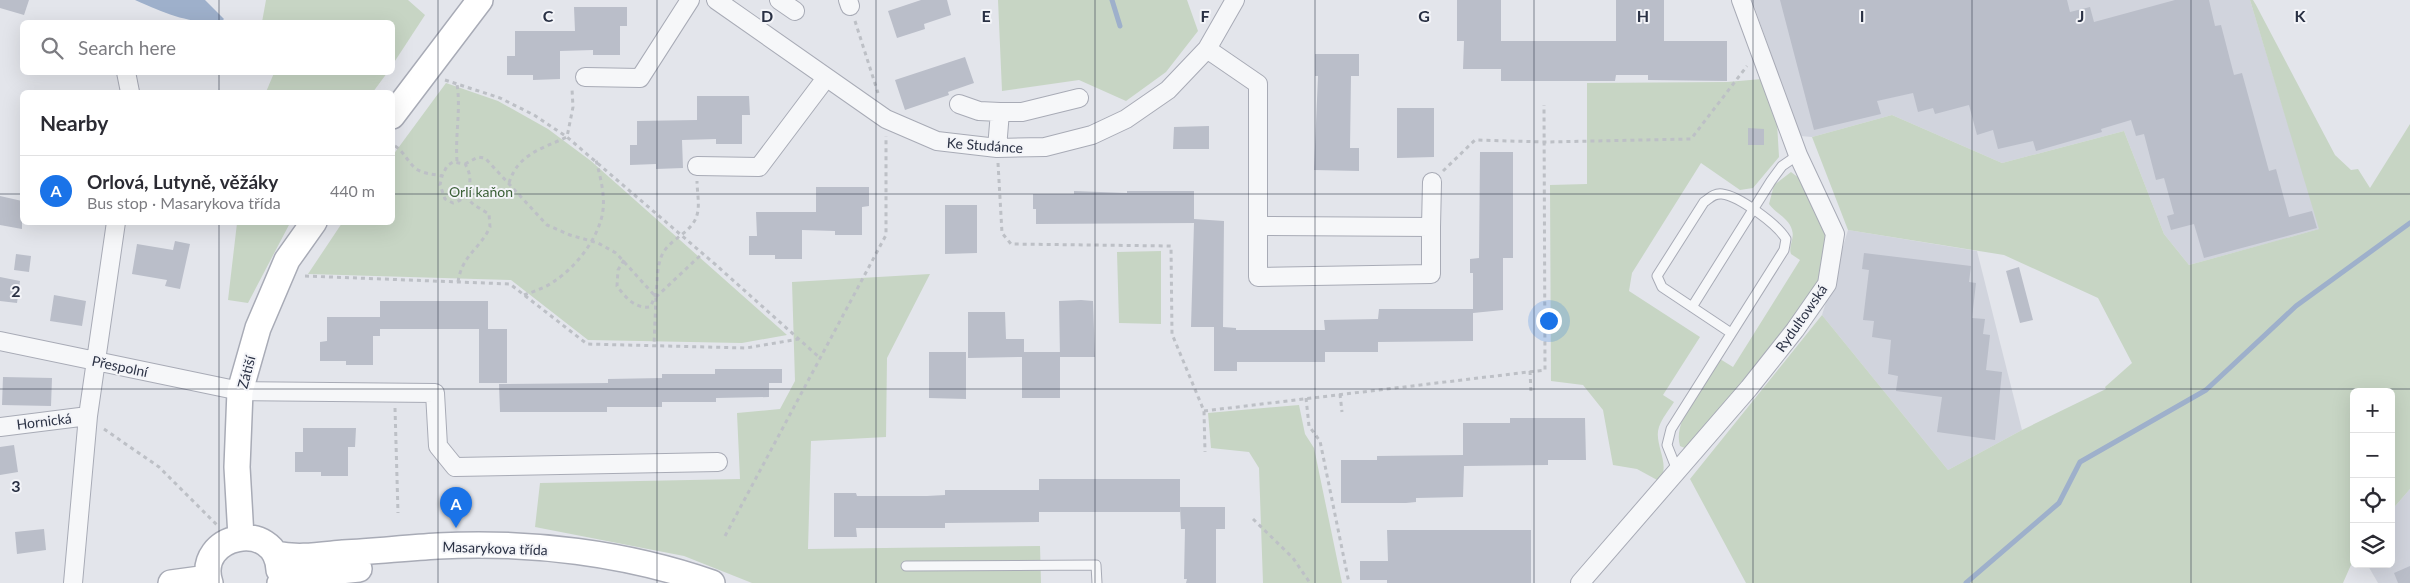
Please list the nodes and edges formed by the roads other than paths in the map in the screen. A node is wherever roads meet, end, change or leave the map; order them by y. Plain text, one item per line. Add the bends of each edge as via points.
1 (480, 0) edge
2 (690, 0) edge
3 (716, 0) edge
4 (780, 0) edge
5 (1235, 0) edge
6 (1740, 0) edge
7 (795, 11) dead end
8 (1207, 48) junction
9 (127, 75) edge
10 (585, 77) road end
11 (826, 78) junction
12 (130, 90) edge
13 (1079, 98) dead end
14 (959, 104) dead end
15 (395, 112) edge
16 (1000, 112) junction
17 (997, 148) junction
18 (1798, 155) junction
19 (697, 166) road end
20 (1432, 182) road end
21 (1755, 208) junction
22 (116, 225) edge
23 (312, 225) edge
24 (1258, 226) junction
25 (1431, 226) junction
26 (1692, 307) junction
27 (1732, 333) junction
28 (0, 341) edge
29 (96, 362) junction
30 (240, 391) junction
31 (88, 419) junction
32 (0, 427) edge
33 (718, 462) dead end
34 (1677, 470) junction
35 (231, 533) junction
36 (275, 554) junction
37 (906, 566) dead end
38 (209, 580) edge
39 (73, 583) edge
40 (171, 583) edge
41 (279, 583) edge
42 (647, 583) edge
43 (712, 583) edge
44 (1096, 583) edge
45 (1580, 583) edge

1 - 15 street
2 - 10 street via 640,78
3 - 11 street, Ke Studánce
4 - 7 street
5 - 8 street, Ke Studánce
6 - 18 street, Rydultowská
8 - 17 street, Ke Studánce via 1168,90 1126,119 1100,131 1045,147
8 - 24 street via 1258,84
9 - 12 street
11 - 17 street, Ke Studánce via 886,119 937,141
11 - 19 street via 759,167
13 - 16 street via 1022,112
14 - 16 street via 978,111
16 - 17 street
18 - 21 lane via 1782,166
18 - 34 street, Rydultowská via 1835,234 1827,284 1749,388
20 - 25 street
21 - 26 lane
21 - 26 lane via 1723,194 1714,194 1704,202 1657,276 1662,287
21 - 27 lane via 1781,231 1786,239 1784,250
22 - 29 street
23 - 30 street, Zátiší via 284,269 258,328
24 - 25 street
24 - 25 street via 1258,277 1430,274
26 - 27 lane
27 - 34 lane via 1671,429 1667,445
28 - 29 street, Přespolní
29 - 30 street, Přespolní
29 - 31 street
30 - 33 street, Přespolní via 435,393 438,446 455,467
30 - 35 street, Zátiší
31 - 32 street, Hornická
31 - 39 street
34 - 45 street, Rydultowská
35 - 36 street via 262,542
35 - 38 street via 213,555
36 - 41 street
36 - 43 street, Masarykova třída via 310,556 444,546 531,547 622,560
37 - 44 lane via 1096,565
38 - 40 street
41 - 42 street, Masarykova třída via 329,572 473,562 558,567

